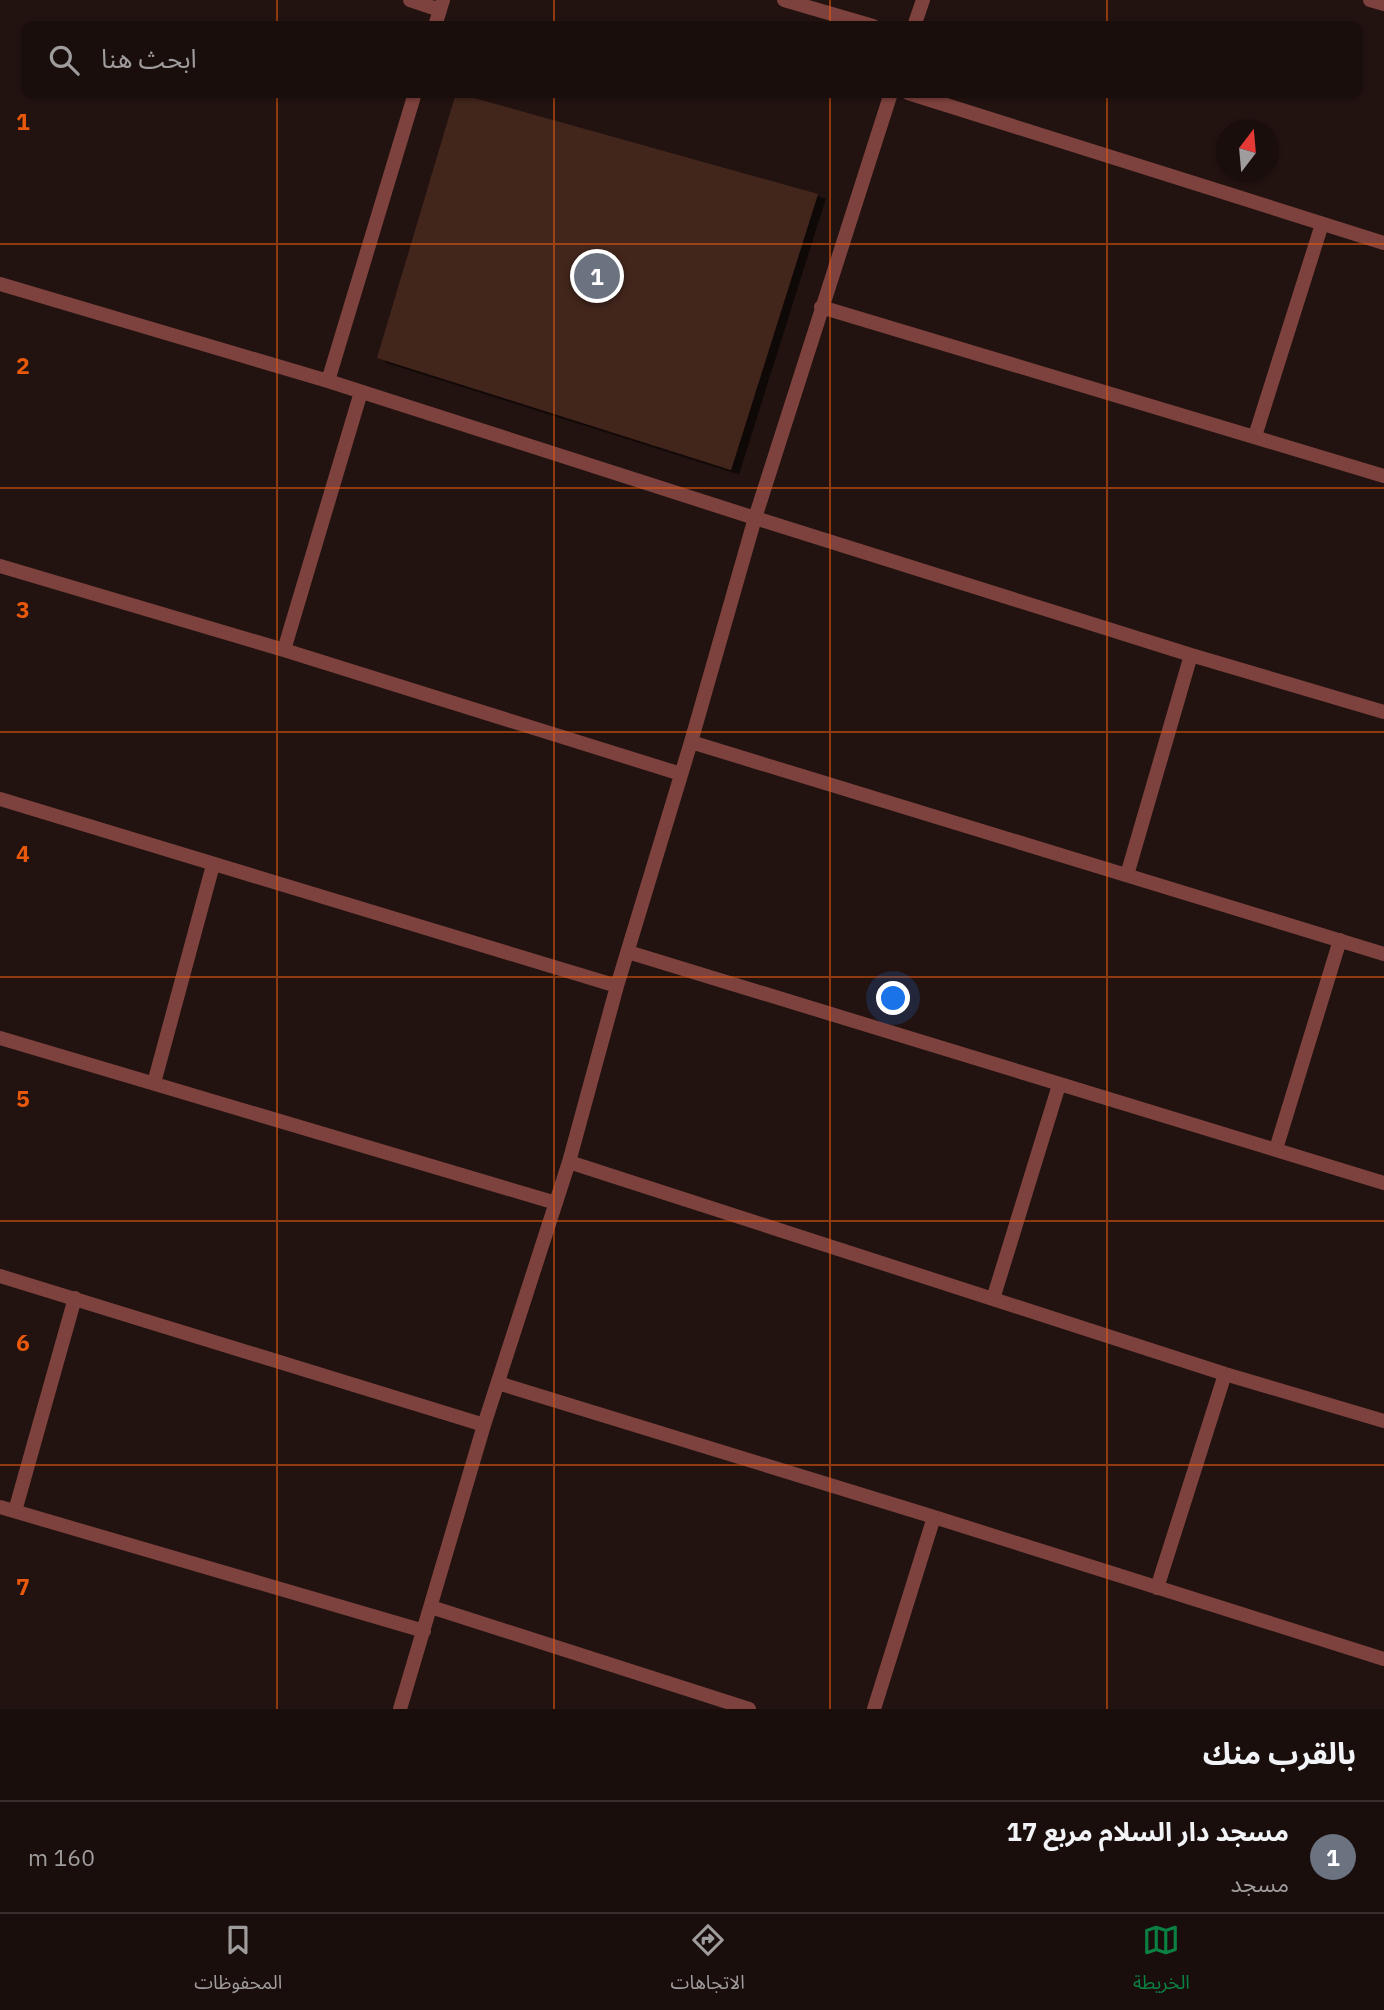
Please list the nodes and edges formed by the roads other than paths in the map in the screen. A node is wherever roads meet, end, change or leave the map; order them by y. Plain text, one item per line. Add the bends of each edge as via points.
1 (410, 0) edge
2 (784, 0) edge
3 (923, 0) edge
4 (1370, 0) edge
5 (1384, 4) edge
6 (442, 5) edge
7 (856, 21) edge
8 (916, 21) edge
9 (413, 98) edge
10 (889, 98) edge
11 (924, 98) edge
12 (1322, 224) junction
13 (1384, 243) edge
14 (0, 284) edge
15 (821, 307) junction
16 (328, 381) junction
17 (361, 392) junction
18 (1255, 436) junction
19 (1384, 476) edge
20 (755, 518) junction
21 (0, 566) edge
22 (284, 650) junction
23 (1191, 655) junction
24 (1384, 712) edge
25 (691, 742) junction
26 (681, 774) junction
27 (0, 799) edge
28 (213, 865) junction
29 (1127, 875) junction
30 (1340, 940) junction
31 (628, 953) junction
32 (1384, 954) edge
33 (617, 986) junction
34 (0, 1038) edge
35 (154, 1083) junction
36 (1059, 1085) junction
37 (1276, 1149) junction
38 (569, 1162) junction
39 (1384, 1183) edge
40 (556, 1203) junction
41 (0, 1276) edge
42 (75, 1298) junction
43 (993, 1299) junction
44 (1225, 1374) junction
45 (498, 1382) junction
46 (1384, 1422) edge
47 (485, 1424) junction
48 (0, 1507) edge
49 (15, 1511) junction
50 (934, 1517) junction
51 (1157, 1588) junction
52 (431, 1607) junction
53 (424, 1632) junction
54 (1384, 1659) edge
55 (400, 1709) edge
56 (749, 1709) edge
57 (874, 1709) edge

1 - 6 street
2 - 7 street
3 - 8 street
4 - 5 street
9 - 16 street
10 - 15 street
11 - 12 street
12 - 13 street
12 - 18 street
14 - 16 street
15 - 18 street
15 - 20 street
16 - 17 street
17 - 20 street
17 - 22 street
18 - 19 street
20 - 23 street
20 - 25 street
21 - 22 street
22 - 26 street
23 - 24 street
23 - 29 street
25 - 26 street
25 - 29 street
26 - 31 street
27 - 28 street
28 - 33 street
28 - 35 street
29 - 30 street
30 - 32 street
30 - 37 street
31 - 33 street
31 - 36 street
33 - 38 street
34 - 35 street
35 - 40 street
36 - 37 street
36 - 43 street
37 - 39 street
38 - 40 street
38 - 43 street
40 - 45 street
41 - 42 street
42 - 47 street
42 - 49 street
43 - 44 street
44 - 46 street
44 - 51 street
45 - 47 street
45 - 50 street
47 - 52 street
48 - 49 street
49 - 53 street
50 - 51 street
50 - 57 street
51 - 54 street
52 - 53 street
52 - 56 street
53 - 55 street

